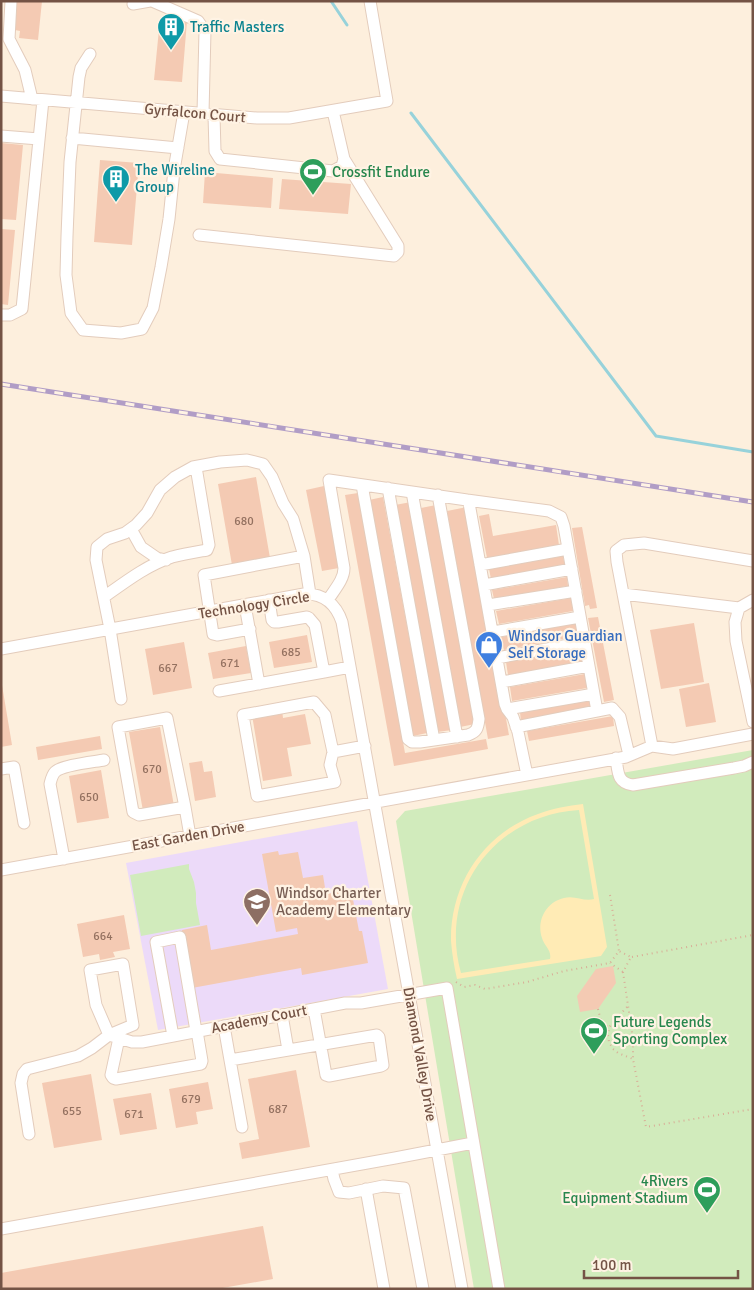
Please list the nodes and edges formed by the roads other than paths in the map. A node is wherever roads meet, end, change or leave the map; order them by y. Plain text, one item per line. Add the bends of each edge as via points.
1 (11, 1) edge
2 (151, 1) edge
3 (370, 1) edge
4 (133, 4) dead end
5 (5, 24) edge
6 (90, 54) dead end
7 (1, 96) edge
8 (38, 99) junction
9 (77, 103) junction
10 (333, 110) junction
11 (184, 112) junction
12 (209, 114) junction
13 (1, 136) edge
14 (72, 138) junction
15 (39, 139) junction
16 (178, 148) junction
17 (344, 159) junction
18 (199, 235) dead end
19 (1, 315) edge
20 (196, 466) junction
21 (362, 485) junction
22 (388, 488) junction
23 (412, 492) junction
24 (438, 495) junction
25 (467, 500) junction
26 (131, 529) junction
27 (568, 549) junction
28 (304, 556) junction
29 (166, 560) junction
30 (753, 561) edge
31 (480, 565) junction
32 (572, 570) junction
33 (484, 585) junction
34 (576, 591) junction
35 (310, 594) junction
36 (623, 594) junction
37 (104, 597) junction
38 (269, 600) junction
39 (328, 600) junction
40 (753, 600) edge
41 (246, 605) junction
42 (488, 605) junction
43 (739, 608) junction
44 (210, 611) junction
45 (580, 616) junction
46 (110, 629) junction
47 (250, 629) junction
48 (493, 632) junction
49 (585, 642) junction
50 (1, 649) edge
51 (497, 658) junction
52 (589, 666) junction
53 (350, 667) junction
54 (324, 672) junction
55 (502, 682) junction
56 (259, 684) junction
57 (219, 691) dead end
58 (594, 694) junction
59 (121, 699) dead end
60 (507, 709) junction
61 (597, 711) junction
62 (753, 722) edge
63 (516, 727) junction
64 (753, 734) edge
65 (457, 737) junction
66 (434, 740) junction
67 (365, 746) junction
68 (652, 746) junction
69 (333, 752) junction
70 (629, 755) junction
71 (616, 758) junction
72 (104, 760) dead end
73 (753, 762) edge
74 (1, 769) edge
75 (527, 775) junction
76 (375, 802) junction
77 (185, 807) junction
78 (24, 823) dead end
79 (190, 836) junction
80 (64, 859) junction
81 (1, 870) edge
82 (409, 995) junction
83 (314, 1008) junction
84 (282, 1015) junction
85 (224, 1026) junction
86 (196, 1031) junction
87 (114, 1036) junction
88 (172, 1036) junction
89 (320, 1044) junction
90 (288, 1050) junction
91 (230, 1060) junction
92 (242, 1127) dead end
93 (29, 1134) dead end
94 (473, 1142) junction
95 (437, 1150) junction
96 (332, 1170) junction
97 (366, 1189) junction
98 (1, 1229) edge
99 (384, 1289) edge
100 (423, 1289) edge
101 (462, 1289) edge
102 (499, 1289) edge

1 - 5 street
2 - 4 street
2 - 12 street via 198,21 205,31
3 - 10 street, Gyrfalcon Court via 387,101
5 - 8 street
6 - 9 street via 81,68
7 - 8 street, Gyrfalcon Court
8 - 9 street, Gyrfalcon Court
8 - 15 street
9 - 11 street, Gyrfalcon Court
9 - 14 street
10 - 12 street, Gyrfalcon Court via 289,118
10 - 17 street
11 - 12 street, Gyrfalcon Court
11 - 16 street
12 - 17 street via 215,151 220,159 332,171 342,166
13 - 15 street
14 - 16 street
14 - 16 street via 66,276 71,313 83,330 121,333 142,330 153,308
15 - 19 street via 22,309 10,316
17 - 18 street via 398,246 394,256
20 - 26 street via 160,490 147,512
20 - 28 street via 247,460 263,464 293,519
20 - 29 street via 209,545 207,550
21 - 22 street
21 - 39 street via 329,480 344,568 343,576
21 - 66 street via 408,739 412,742
22 - 23 street
22 - 66 street
23 - 24 street
23 - 65 street
24 - 25 street
24 - 65 street via 479,720 475,733
25 - 27 street via 548,511 561,517
25 - 31 street
26 - 29 street via 141,547
26 - 37 street via 97,547 96,560
27 - 31 street
27 - 32 street
28 - 35 street
28 - 44 street via 204,576
29 - 37 street
30 - 36 street via 644,543 624,544 616,552
31 - 33 street
32 - 33 street
32 - 34 street
33 - 42 street
34 - 42 street
34 - 45 street
35 - 38 street, Technology Circle
35 - 39 street, Technology Circle
36 - 43 street
36 - 68 street
37 - 46 street
38 - 41 street, Technology Circle
38 - 54 street via 274,622 307,617 312,621
39 - 53 street, Technology Circle via 342,622
40 - 43 street
41 - 44 street, Technology Circle
41 - 47 street
42 - 48 street
43 - 62 street via 735,622 736,641
44 - 46 street, Technology Circle
44 - 47 street via 214,635
45 - 48 street
45 - 49 street
46 - 50 street, Technology Circle
46 - 59 street
47 - 56 street
48 - 51 street
49 - 51 street
49 - 52 street
51 - 55 street
52 - 55 street
52 - 58 street
53 - 54 street
53 - 67 street, Technology Circle
54 - 56 street
55 - 60 street
56 - 57 street
58 - 60 street
58 - 61 street
60 - 63 street
61 - 63 street
61 - 70 street via 612,708 620,717
63 - 75 street
64 - 68 street via 674,749
65 - 66 street
67 - 69 street
67 - 76 street, Technology Circle
68 - 70 street, East Garden Drive
69 - 69 street via 330,765 335,782 257,796 243,715 314,702 325,714
70 - 71 street, East Garden Drive
71 - 73 street via 621,781 633,785
71 - 75 street, East Garden Drive
72 - 80 street via 62,768 52,778 50,784
74 - 78 street via 14,767
75 - 76 street, East Garden Drive
76 - 79 street, East Garden Drive
76 - 82 street, Diamond Valley Drive
77 - 77 street via 139,815 133,812 118,727 167,718
77 - 79 street
79 - 80 street, East Garden Drive
80 - 81 street, East Garden Drive
82 - 83 street, Academy Court
82 - 94 street, Academy Court via 447,988
82 - 95 street, Diamond Valley Drive
83 - 84 street, Academy Court
83 - 89 street
84 - 85 street, Academy Court
84 - 90 street
85 - 86 street, Academy Court
85 - 91 street
86 - 87 street via 201,1064 116,1079 111,1075
86 - 88 street, Academy Court
86 - 88 street via 180,937 156,942
87 - 87 street via 133,1026 124,964 90,970 96,1005
87 - 88 street, Academy Court via 142,1042
87 - 93 street via 78,1056 27,1069 21,1083
89 - 89 street via 326,1076 383,1065 376,1035
89 - 90 street
90 - 91 street
91 - 92 street
94 - 95 street
94 - 102 street
95 - 96 street
95 - 101 street, Diamond Valley Drive
96 - 97 street via 339,1192
96 - 98 street
97 - 99 street
97 - 100 street via 383,1186 404,1188

